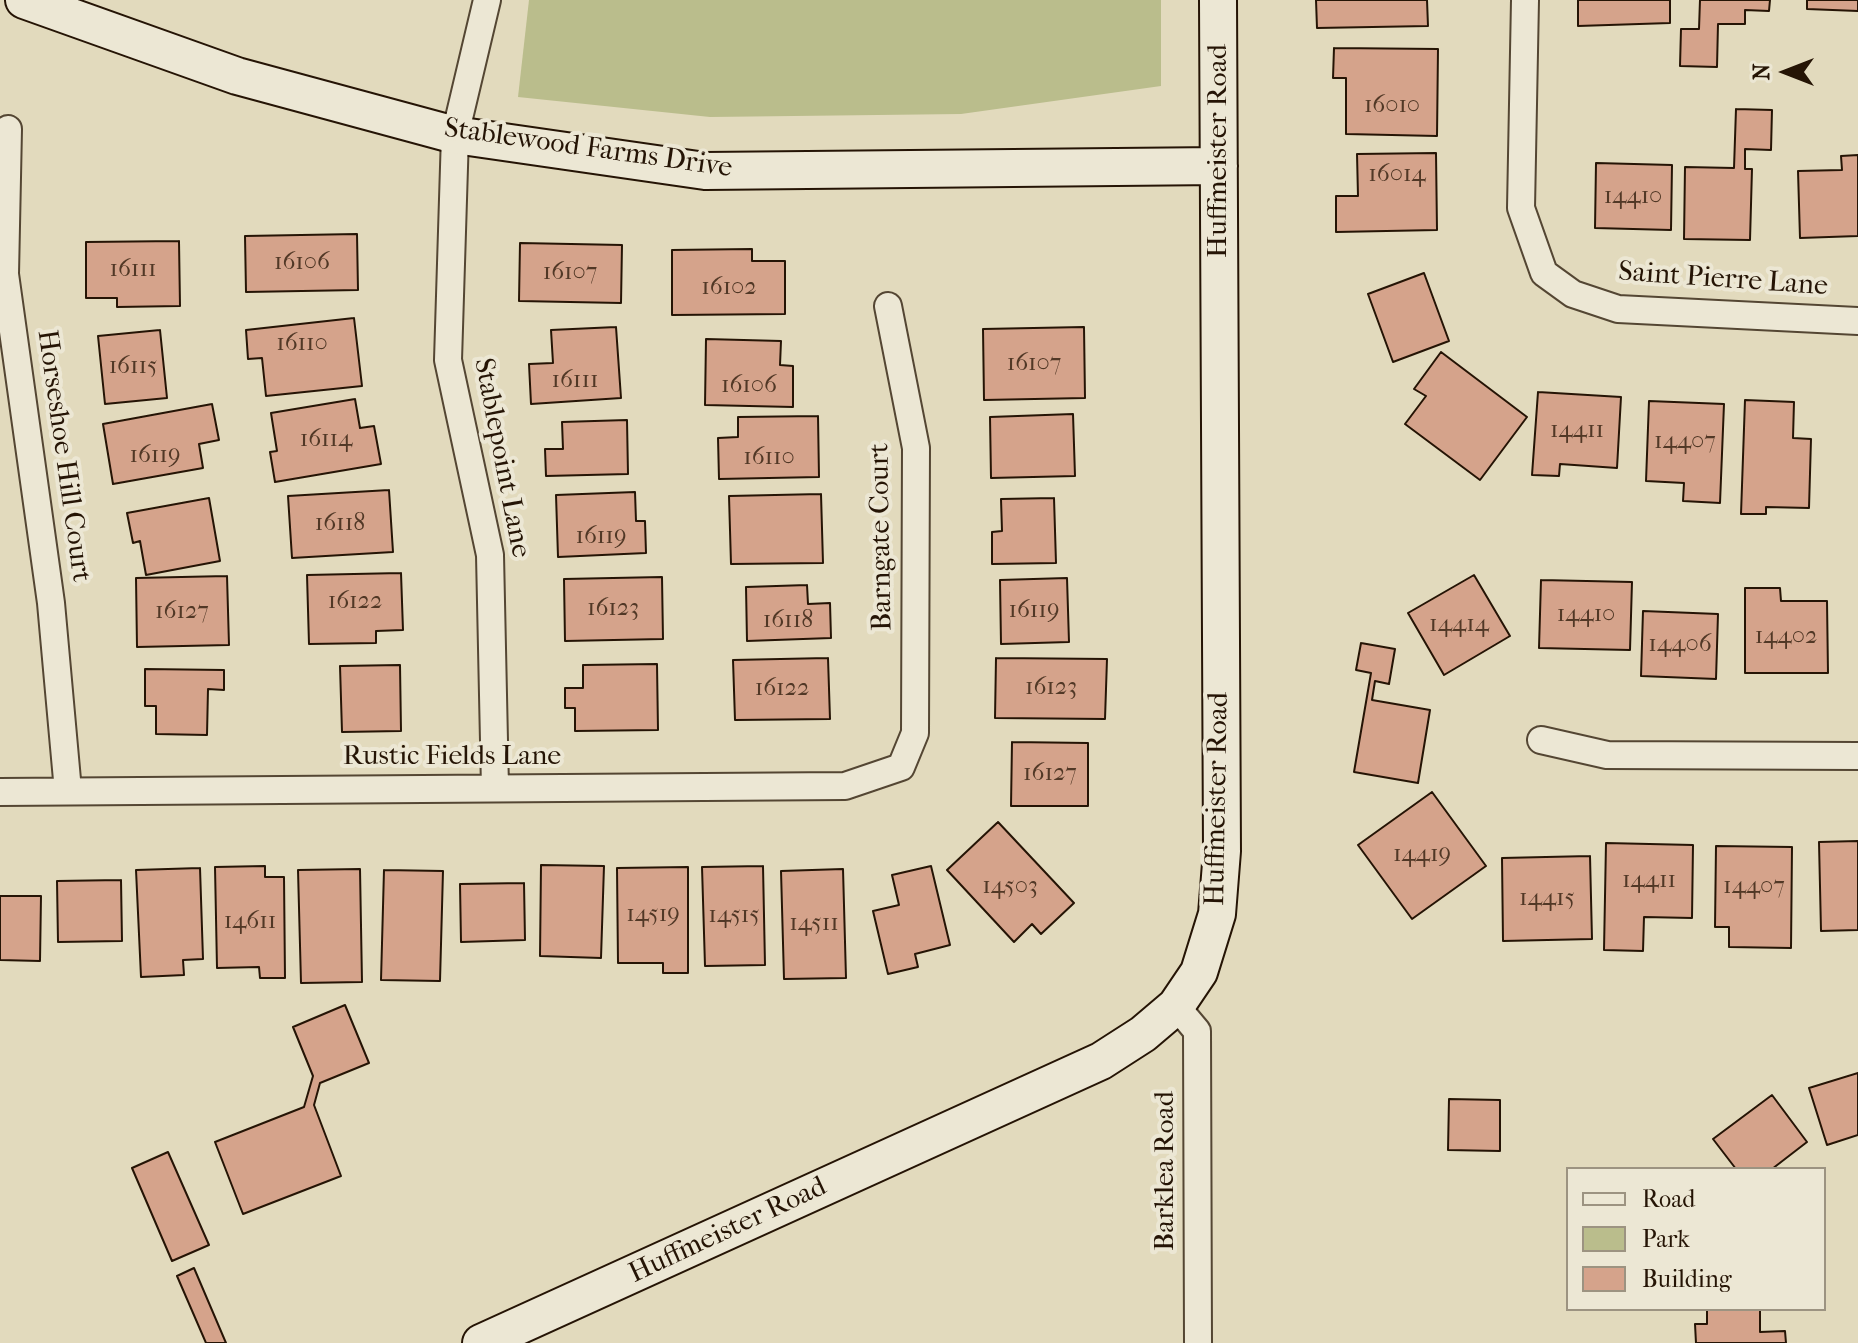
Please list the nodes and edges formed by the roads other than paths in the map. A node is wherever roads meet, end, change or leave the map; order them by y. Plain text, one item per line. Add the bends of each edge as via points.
1 (24, 0) edge
2 (487, 0) edge
3 (1218, 0) edge
4 (1525, 0) edge
5 (8, 129) dead end
6 (455, 135) junction
7 (1219, 166) junction
8 (888, 306) dead end
9 (1858, 321) edge
10 (1541, 740) dead end
11 (1858, 756) edge
12 (901, 767) joint
13 (495, 788) junction
14 (68, 791) junction
15 (0, 792) edge
16 (1176, 1006) junction
17 (481, 1343) edge
18 (1198, 1343) edge

1 - 6 street, Stablewood Farms Drive via 237,76
2 - 6 street, Stablepoint Lane
3 - 7 street, Huffmeister Road
4 - 9 street, Saint Pierre Lane via 1521,208 1544,273 1573,294 1618,309
5 - 14 street, Horseshoe Hill Court via 5,274 51,603
6 - 7 street, Stablewood Farms Drive via 705,171
6 - 13 street, Stablepoint Lane via 448,360 490,555
7 - 16 street, Huffmeister Road via 1222,851 1217,914 1199,972
8 - 12 street, Barngate Court via 916,448 915,733
10 - 11 street via 1607,755
12 - 13 street, Rustic Fields Lane via 845,786
13 - 14 street, Rustic Fields Lane
14 - 15 street, Rustic Fields Lane
16 - 17 street, Huffmeister Road via 1101,1061
16 - 18 street, Barklea Road via 1197,1031

